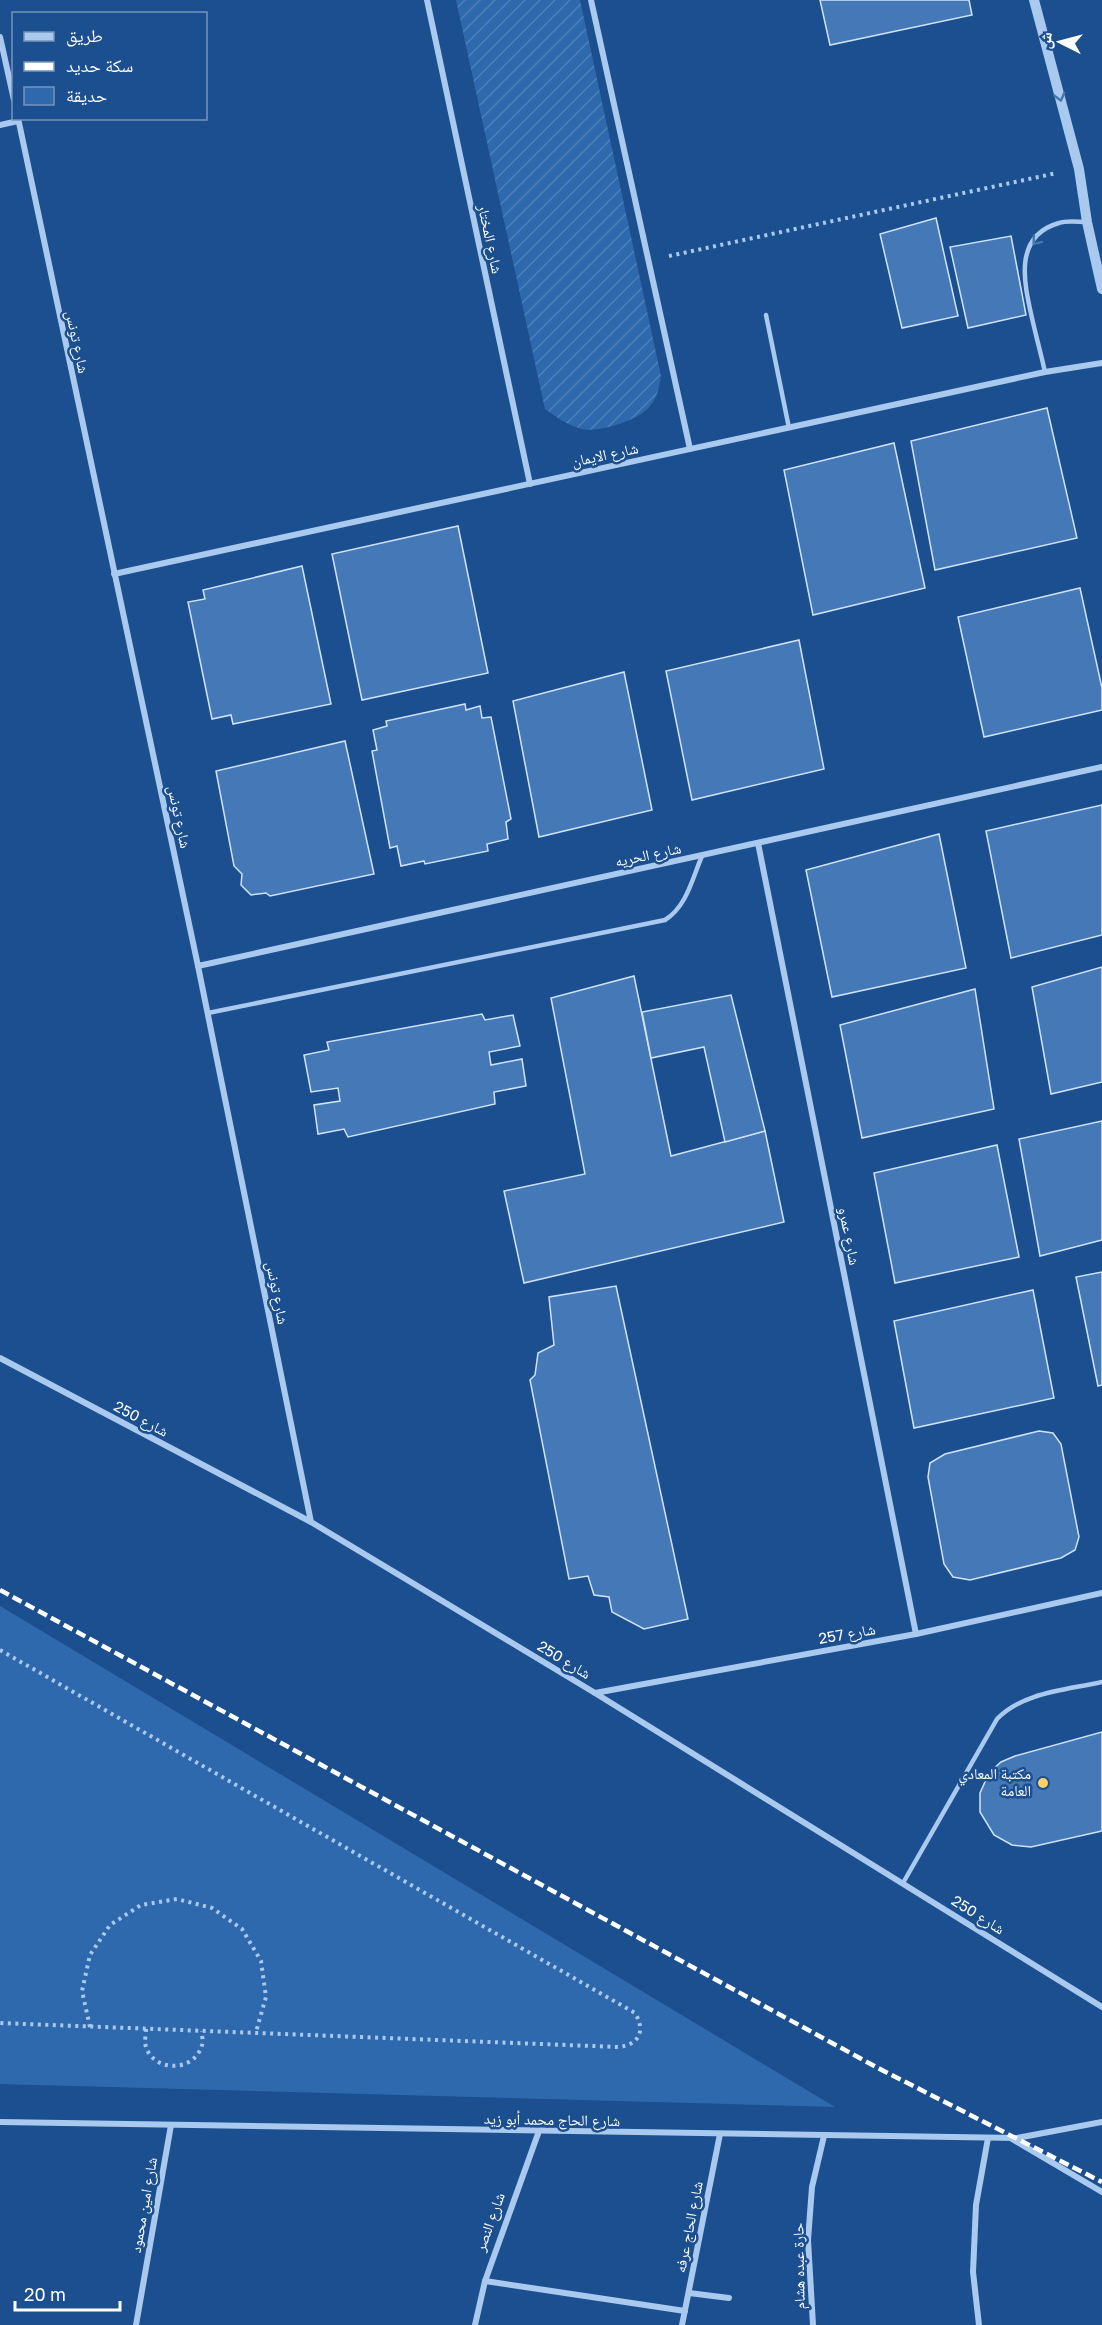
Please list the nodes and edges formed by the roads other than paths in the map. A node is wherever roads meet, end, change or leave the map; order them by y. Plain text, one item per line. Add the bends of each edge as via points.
1 (427, 0) edge
2 (591, 0) edge
3 (1034, 0) edge
4 (0, 37) edge
5 (12, 91) edge
6 (18, 120) edge
7 (0, 125) edge
8 (1087, 222) junction
9 (1102, 289) edge
10 (766, 315) dead end
11 (1102, 363) edge
12 (1045, 372) junction
13 (789, 428) junction
14 (690, 449) junction
15 (530, 484) junction
16 (114, 574) junction
17 (1102, 767) edge
18 (758, 843) junction
19 (702, 856) junction
20 (198, 966) junction
21 (208, 1013) junction
22 (0, 1358) edge
23 (311, 1522) junction
24 (1102, 1593) edge
25 (916, 1634) junction
26 (1102, 1682) edge
27 (595, 1693) junction
28 (903, 1883) junction
29 (1102, 2007) edge
30 (0, 2122) edge
31 (1102, 2122) edge
32 (171, 2125) junction
33 (539, 2132) junction
34 (720, 2134) junction
35 (824, 2136) junction
36 (988, 2138) junction
37 (1012, 2138) junction
38 (1102, 2192) edge
39 (485, 2281) junction
40 (688, 2294) junction
41 (729, 2298) dead end
42 (685, 2312) junction
43 (136, 2325) edge
44 (475, 2325) edge
45 (682, 2325) edge
46 (813, 2325) edge
47 (979, 2325) edge

1 - 15 street, شارع المختار
2 - 14 street
3 -> 8 street via 1079,169
4 - 5 street
6 - 7 street
6 - 16 street, شارع تونس
8 - 9 street
8 -> 12 lane via 1060,222 1045,230 1026,255 1025,287
10 - 13 lane
11 - 12 street, شارع الايمان
12 - 13 street, شارع الايمان
13 - 14 street, شارع الايمان
14 - 15 street, شارع الايمان
15 - 16 street, شارع الايمان
16 - 20 street, شارع تونس
17 - 18 street, شارع الحريه
18 - 19 street, شارع الحريه
18 - 25 street, شارع عمرو
19 - 20 street, شارع الحريه
19 - 21 lane via 683,902 665,920
20 - 21 street, شارع تونس
21 - 23 street, شارع تونس
22 - 23 street, شارع 250
23 - 27 street, شارع 250
24 - 25 street, شارع 257
25 - 27 street, شارع 257
26 - 28 lane via 1032,1697 1002,1714
27 - 28 street, شارع 250
28 - 29 street, شارع 250
30 - 32 street, شارع الحاج محمد أبو زيد
31 - 37 street, شارع الحاج محمد أبو زيد
32 - 33 street, شارع الحاج محمد أبو زيد
32 - 43 street, شارع امين محمود
33 - 34 street, شارع الحاج محمد أبو زيد
33 - 39 street, شارع النصر
34 - 35 street, شارع الحاج محمد أبو زيد
34 - 40 street, شارع الحاج عرفه
35 - 36 street, شارع الحاج محمد أبو زيد
35 - 46 street, حارة عبده هشام via 812,2187 808,2240
36 - 37 street, شارع الحاج محمد أبو زيد
36 - 47 street via 976,2216 974,2272
37 - 38 street
39 - 42 street
39 - 44 street, شارع النصر
40 - 41 street
40 - 42 street, شارع الحاج عرفه
42 - 45 street, شارع الحاج عرفه

